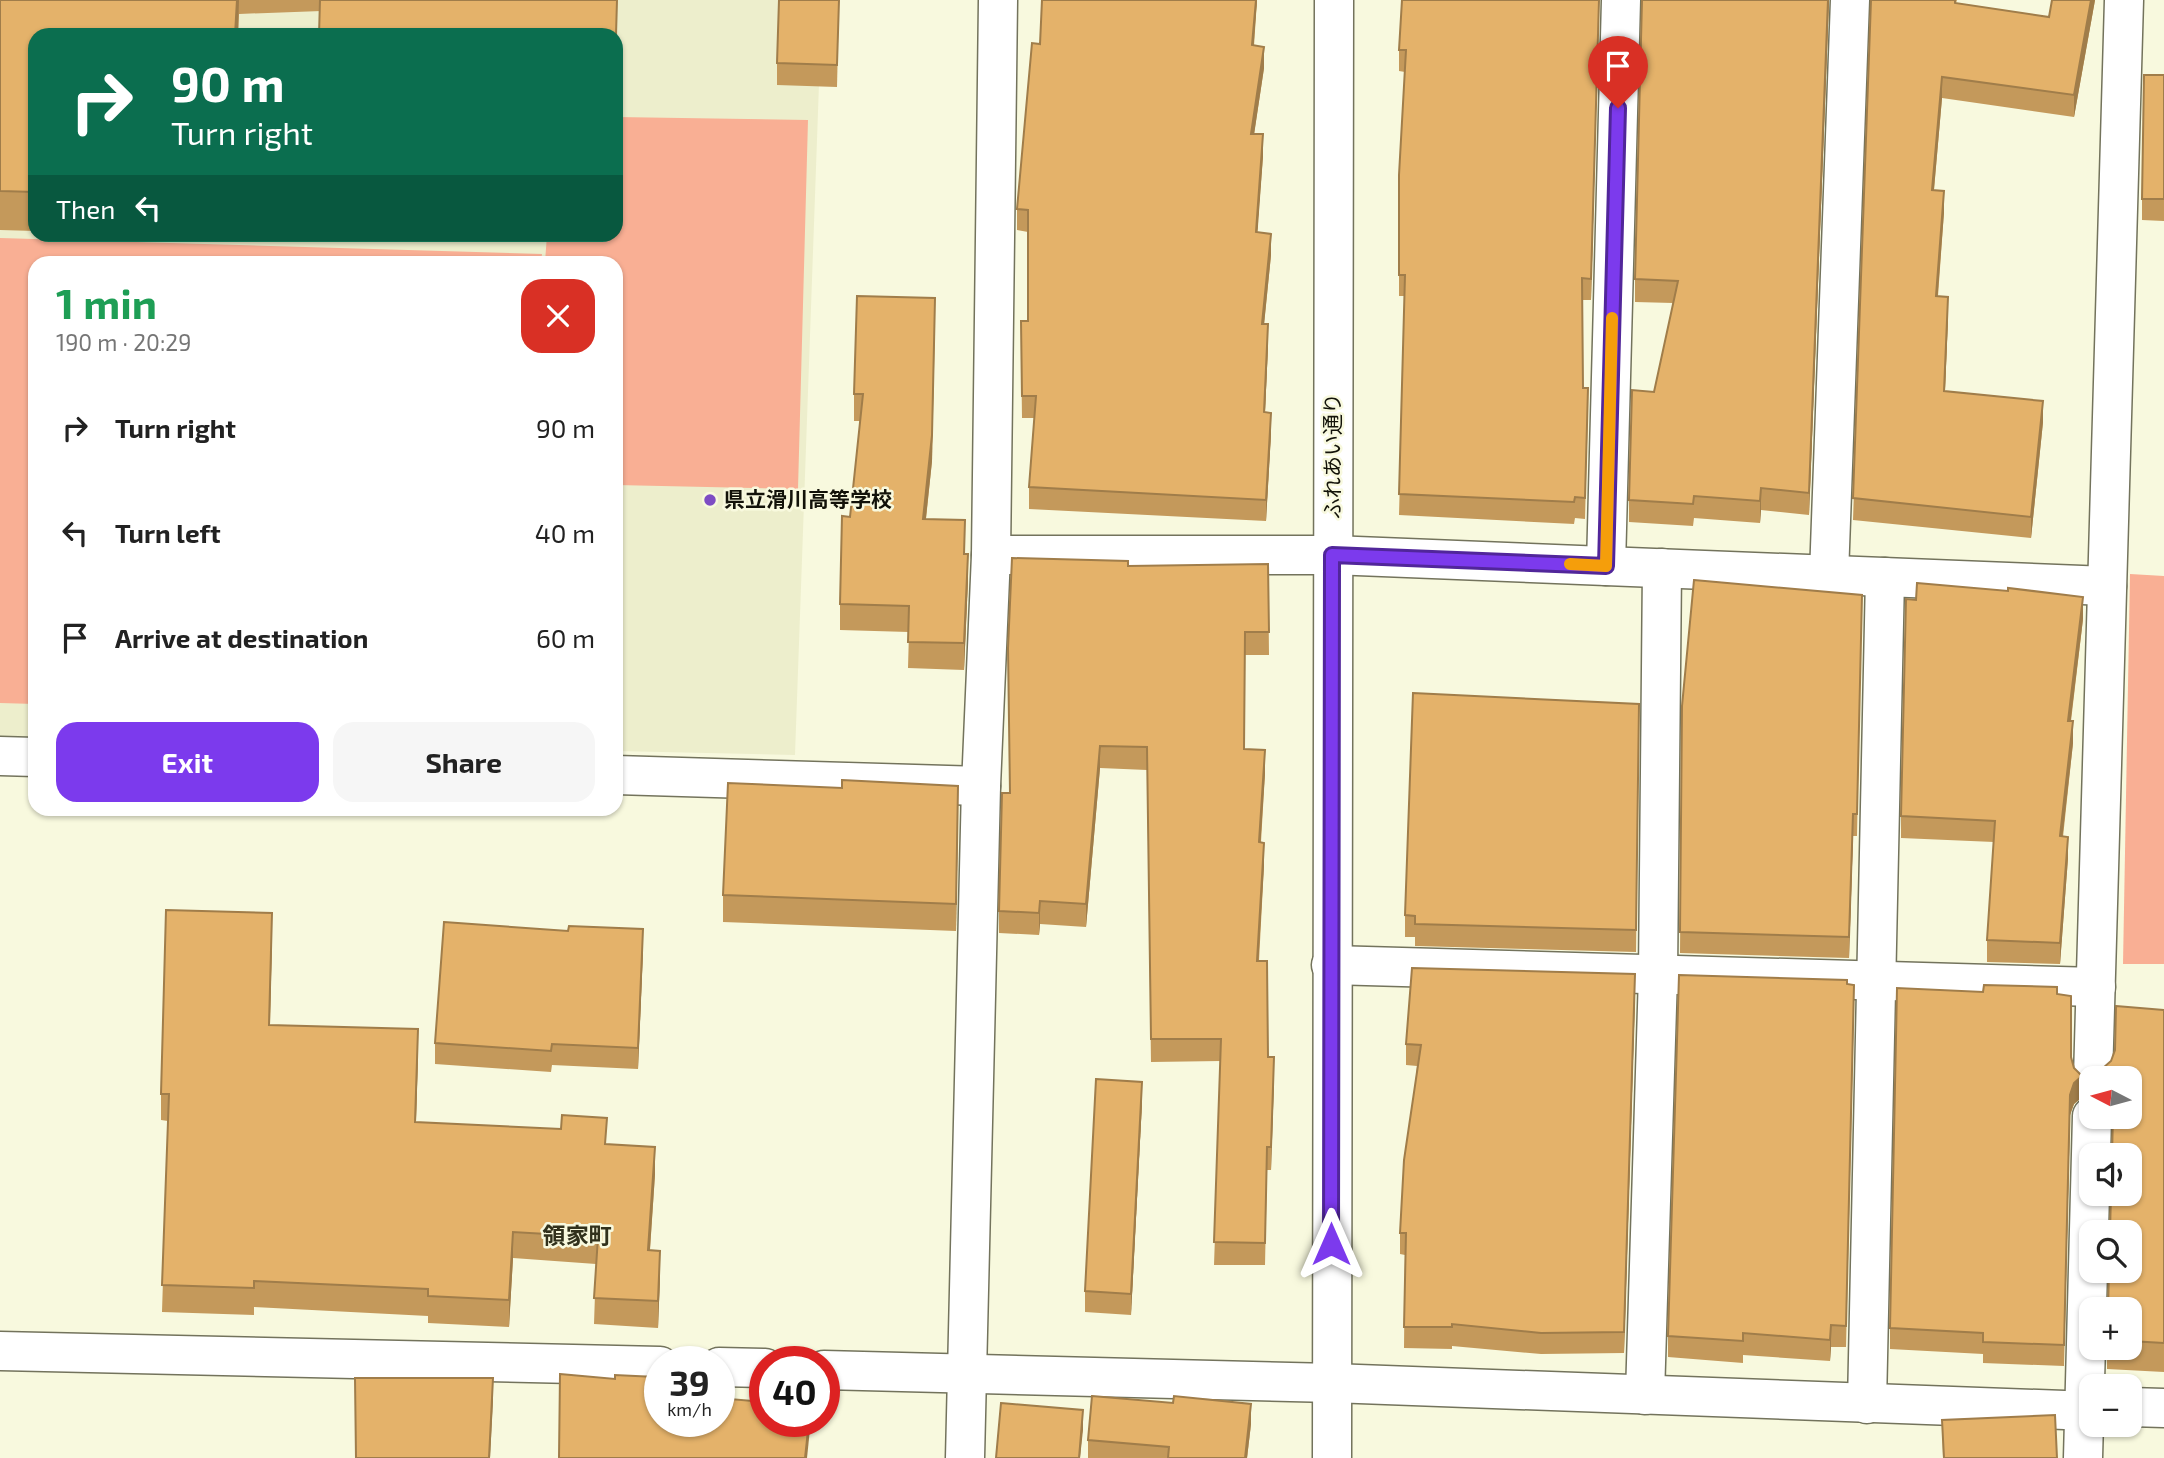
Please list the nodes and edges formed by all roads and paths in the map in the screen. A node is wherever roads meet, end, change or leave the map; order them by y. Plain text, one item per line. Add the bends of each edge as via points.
1 (999, 0) edge
2 (1334, 0) edge
3 (1621, 0) edge
4 (1850, 0) edge
5 (2124, 0) edge
6 (991, 555) junction
7 (1332, 555) junction
8 (1606, 566) junction
9 (1662, 568) junction
10 (1829, 575) junction
11 (1885, 577) junction
12 (2107, 586) junction
13 (0, 756) edge
14 (28, 757) edge
15 (623, 775) edge
16 (981, 786) junction
17 (1331, 965) junction
18 (1658, 975) junction
19 (1877, 980) junction
20 (2096, 987) junction
21 (2093, 1066) edge
22 (2092, 1129) edge
23 (0, 1351) edge
24 (644, 1366) edge
25 (840, 1370) edge
26 (968, 1373) junction
27 (2089, 1374) edge
28 (1332, 1383) junction
29 (1645, 1395) junction
30 (1867, 1404) junction
31 (2142, 1407) edge
32 (2164, 1408) edge
33 (2079, 1411) edge
34 (2085, 1437) edge
35 (965, 1458) edge
36 (1332, 1458) edge
37 (2083, 1458) edge

1 - 6 street
2 - 7 street, ふれあい通り
3 - 8 street
4 - 10 street
5 - 12 street
6 - 7 street
6 - 16 street
7 - 8 street
7 - 17 street, ふれあい通り
8 - 9 street
9 - 10 street
9 - 18 street
10 - 11 street
11 - 12 street
11 - 19 street
12 - 20 street
13 - 14 street
15 - 16 street
16 - 26 street
17 - 18 street
17 - 28 street, ふれあい通り
18 - 19 street
18 - 29 street
19 - 20 street
19 - 30 street
20 - 21 street
22 - 27 street
23 - 24 street
25 - 26 street
26 - 28 street
26 - 35 street
28 - 29 street
28 - 36 street, ふれあい通り
29 - 30 street
30 - 33 street
31 - 32 street
34 - 37 street

